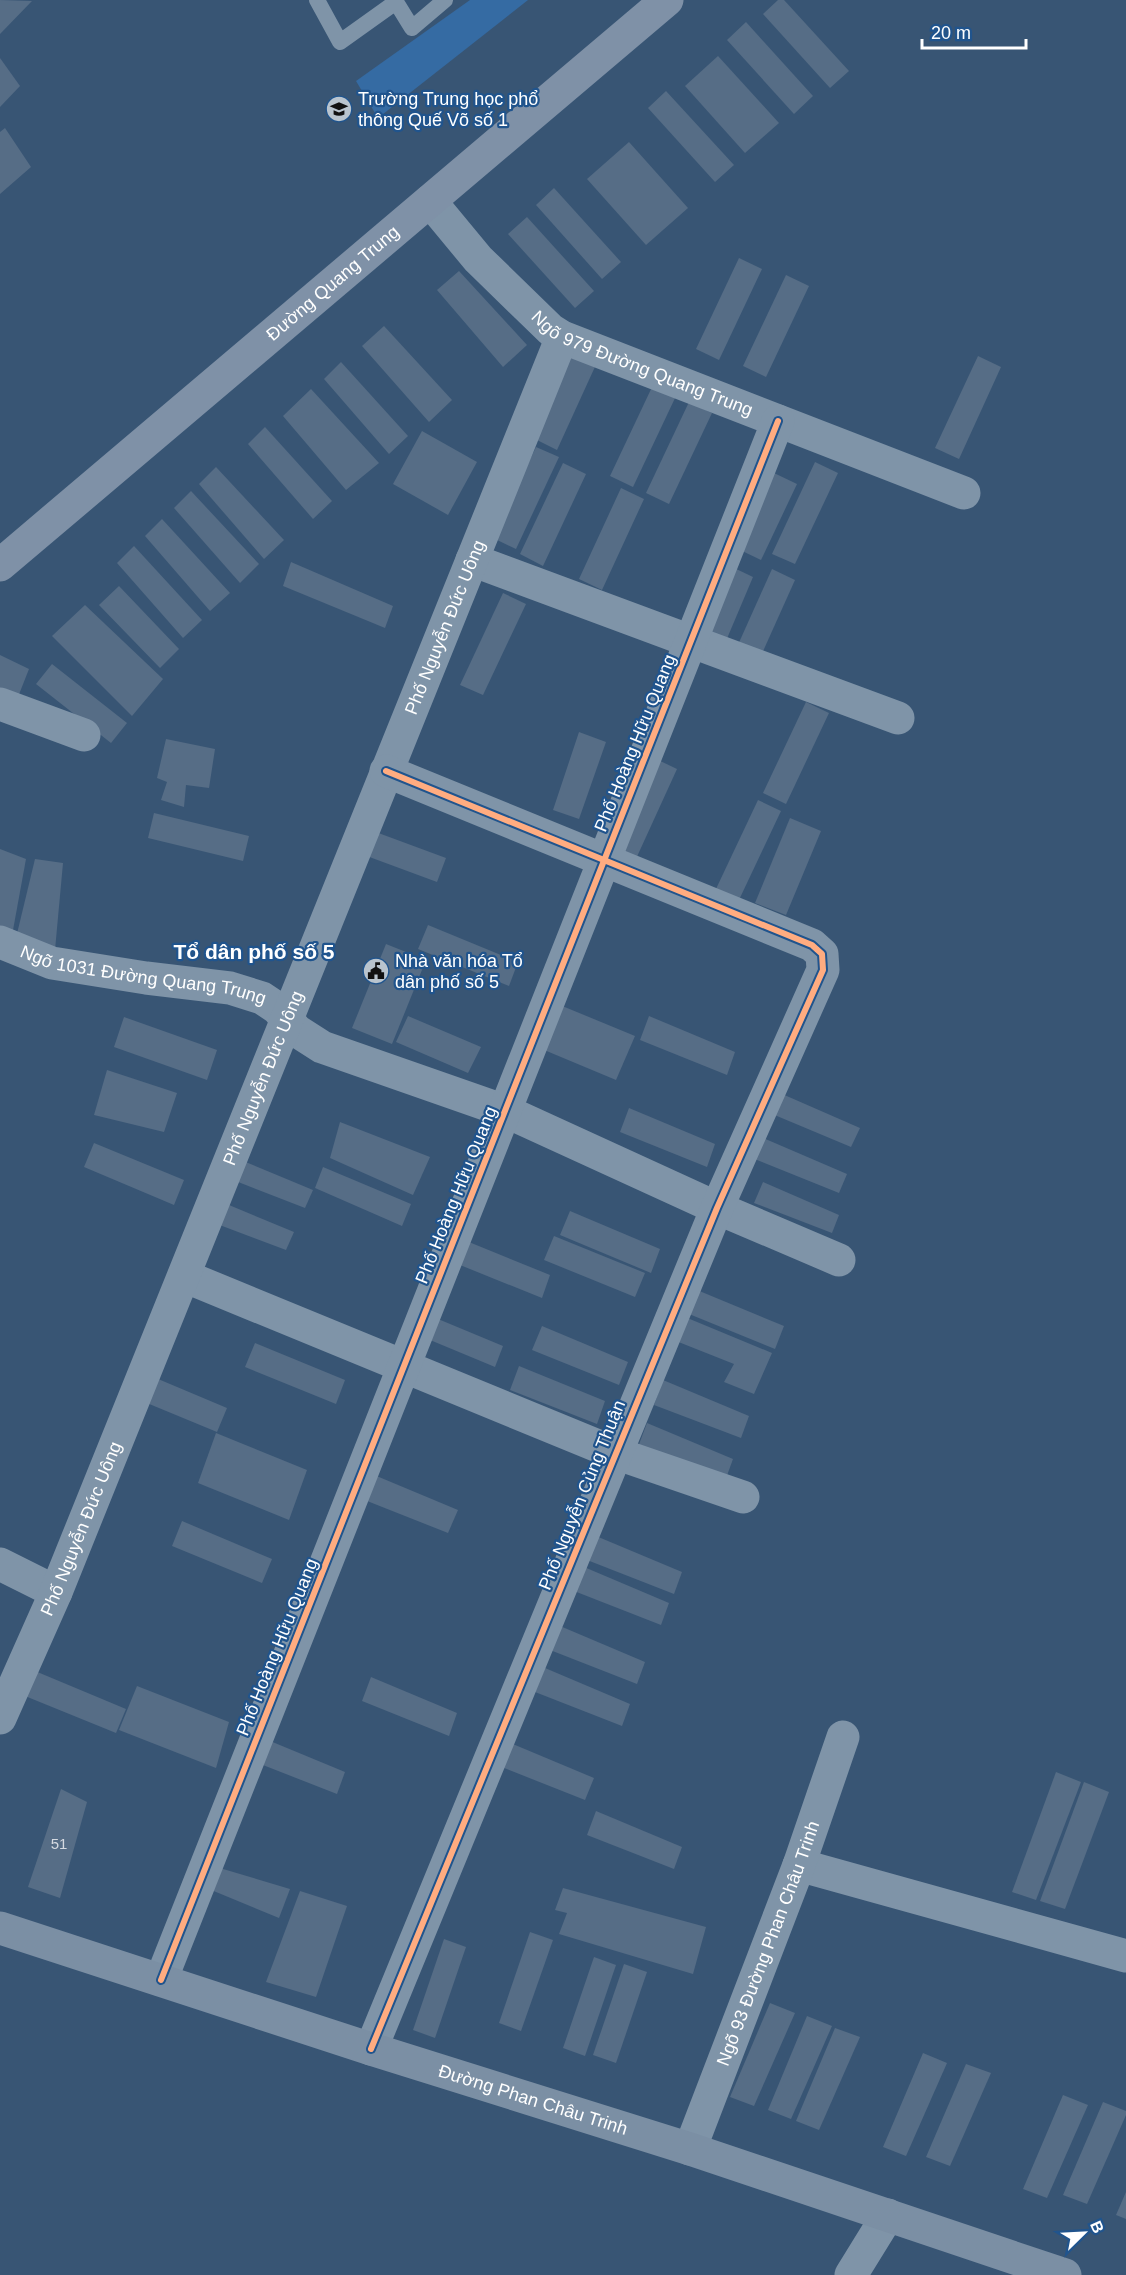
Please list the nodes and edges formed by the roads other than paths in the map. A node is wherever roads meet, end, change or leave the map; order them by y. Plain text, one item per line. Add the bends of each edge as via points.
1 (317, 0) edge
2 (446, 0) edge
3 (667, 0) edge
4 (430, 201) junction
5 (562, 338) junction
6 (778, 421) junction
7 (964, 492) dead end
8 (472, 560) junction
9 (0, 565) edge
10 (692, 640) junction
11 (0, 704) edge
12 (898, 717) dead end
13 (84, 735) dead end
14 (386, 771) junction
15 (605, 860) junction
16 (0, 942) edge
17 (287, 1021) junction
18 (505, 1112) junction
19 (717, 1208) junction
20 (839, 1260) dead end
21 (184, 1276) junction
22 (404, 1366) junction
23 (615, 1454) junction
24 (743, 1497) dead end
25 (0, 1564) edge
26 (56, 1592) junction
27 (0, 1718) edge
28 (843, 1737) dead end
29 (799, 1865) junction
30 (0, 1928) edge
31 (1126, 1956) edge
32 (161, 1980) junction
33 (371, 2049) junction
34 (690, 2149) junction
35 (888, 2216) junction
36 (851, 2275) edge
37 (1065, 2275) edge

1 - 2 lane via 340,42 396,2 412,28
3 - 4 main road, Đường Quang Trung
4 - 5 street, Ngõ 979 Đường Quang Trung via 478,259
4 - 9 main road, Đường Quang Trung
5 - 6 street, Ngõ 979 Đường Quang Trung
5 - 8 street, Phố Nguyễn Đức Uông
6 - 7 street, Ngõ 979 Đường Quang Trung
6 - 10 street, Phố Hoàng Hữu Quang
8 - 10 street
8 - 14 street, Phố Nguyễn Đức Uông
10 - 12 street
10 - 15 street, Phố Hoàng Hữu Quang
11 - 13 street
14 - 15 street
14 - 17 street, Phố Nguyễn Đức Uông
15 - 18 street, Phố Hoàng Hữu Quang
15 - 19 street, Phố Nguyễn Củng Thuận via 812,945 822,954 823,970
16 - 17 street, Ngõ 1031 Đường Quang Trung via 52,963 230,988 262,998
17 - 18 street, Ngõ 1031 Đường Quang Trung via 322,1047
17 - 21 street, Phố Nguyễn Đức Uông
18 - 19 street, Ngõ 1031 Đường Quang Trung
18 - 22 street, Phố Hoàng Hữu Quang
19 - 20 street, Ngõ 1031 Đường Quang Trung
19 - 23 street, Phố Nguyễn Củng Thuận
21 - 22 street
21 - 26 street, Phố Nguyễn Đức Uông
22 - 23 street
22 - 32 street, Phố Hoàng Hữu Quang
23 - 24 street
23 - 33 street, Phố Nguyễn Củng Thuận
25 - 26 street
26 - 27 street, Phố Nguyễn Đức Uông
28 - 29 street, Ngõ 93 Đường Phan Châu Trinh
29 - 31 street
29 - 34 street, Ngõ 93 Đường Phan Châu Trinh
30 - 32 main road, Đường Phan Châu Trinh
32 - 33 main road, Đường Phan Châu Trinh
33 - 34 main road, Đường Phan Châu Trinh
34 - 35 main road, Đường Phan Châu Trinh
35 - 36 street
35 - 37 main road, Đường Phan Châu Trinh

